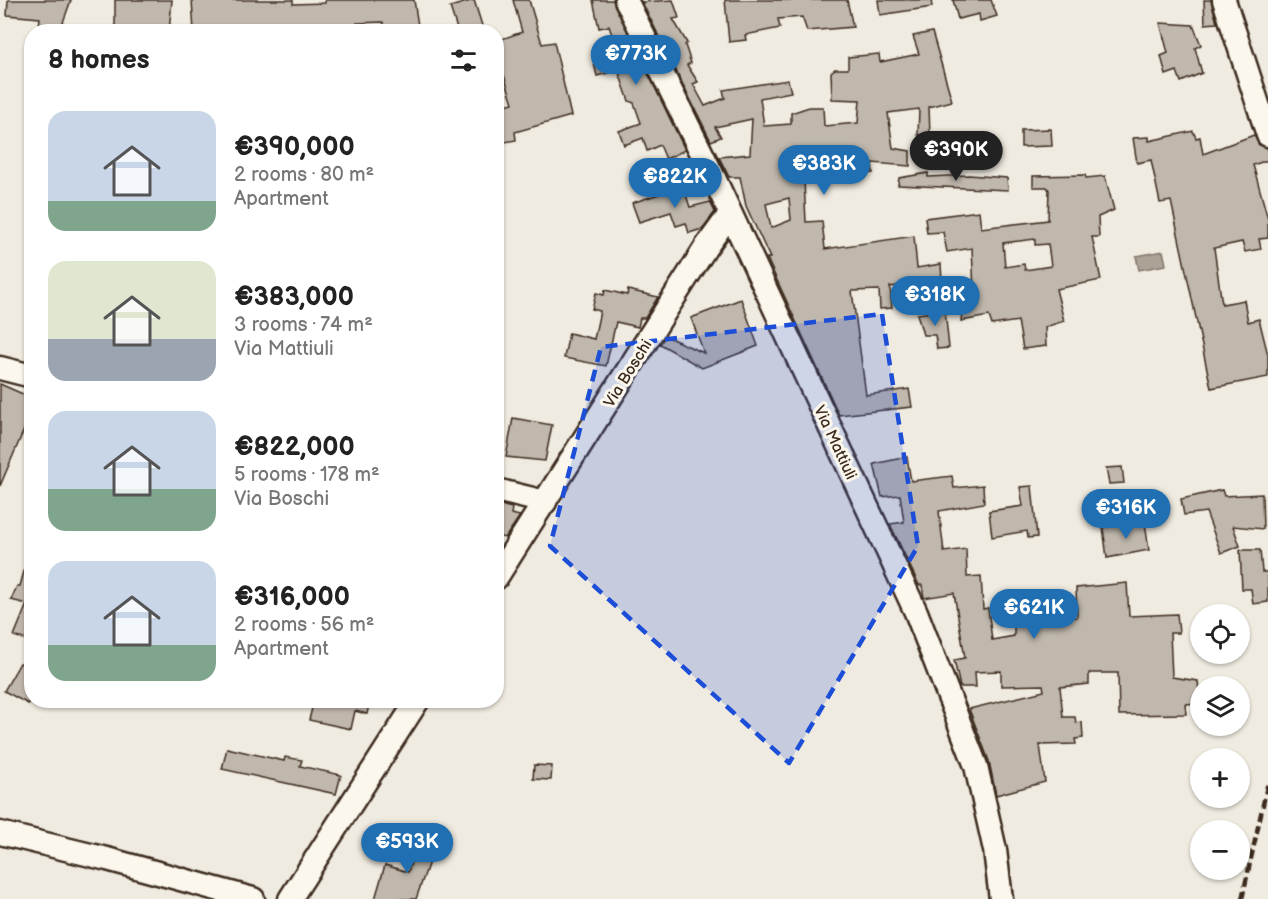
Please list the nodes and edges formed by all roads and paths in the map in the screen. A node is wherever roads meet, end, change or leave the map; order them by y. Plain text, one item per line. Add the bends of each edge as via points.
1 (626, 0) edge
2 (1224, 0) edge
3 (1268, 135) edge
4 (730, 214) junction
5 (0, 368) edge
6 (24, 374) edge
7 (504, 492) edge
8 (545, 502) junction
9 (504, 566) edge
10 (413, 708) edge
11 (0, 833) edge
12 (253, 899) edge
13 (290, 899) edge
14 (1001, 899) edge

1 - 4 street, Via Mattiuli
2 - 3 street
4 - 8 street, Via Boschi
4 - 14 street, Via Mattiuli via 916,612 963,727 995,850
5 - 6 street
7 - 8 street
8 - 9 street, Via Boschi
10 - 13 street
11 - 12 street

